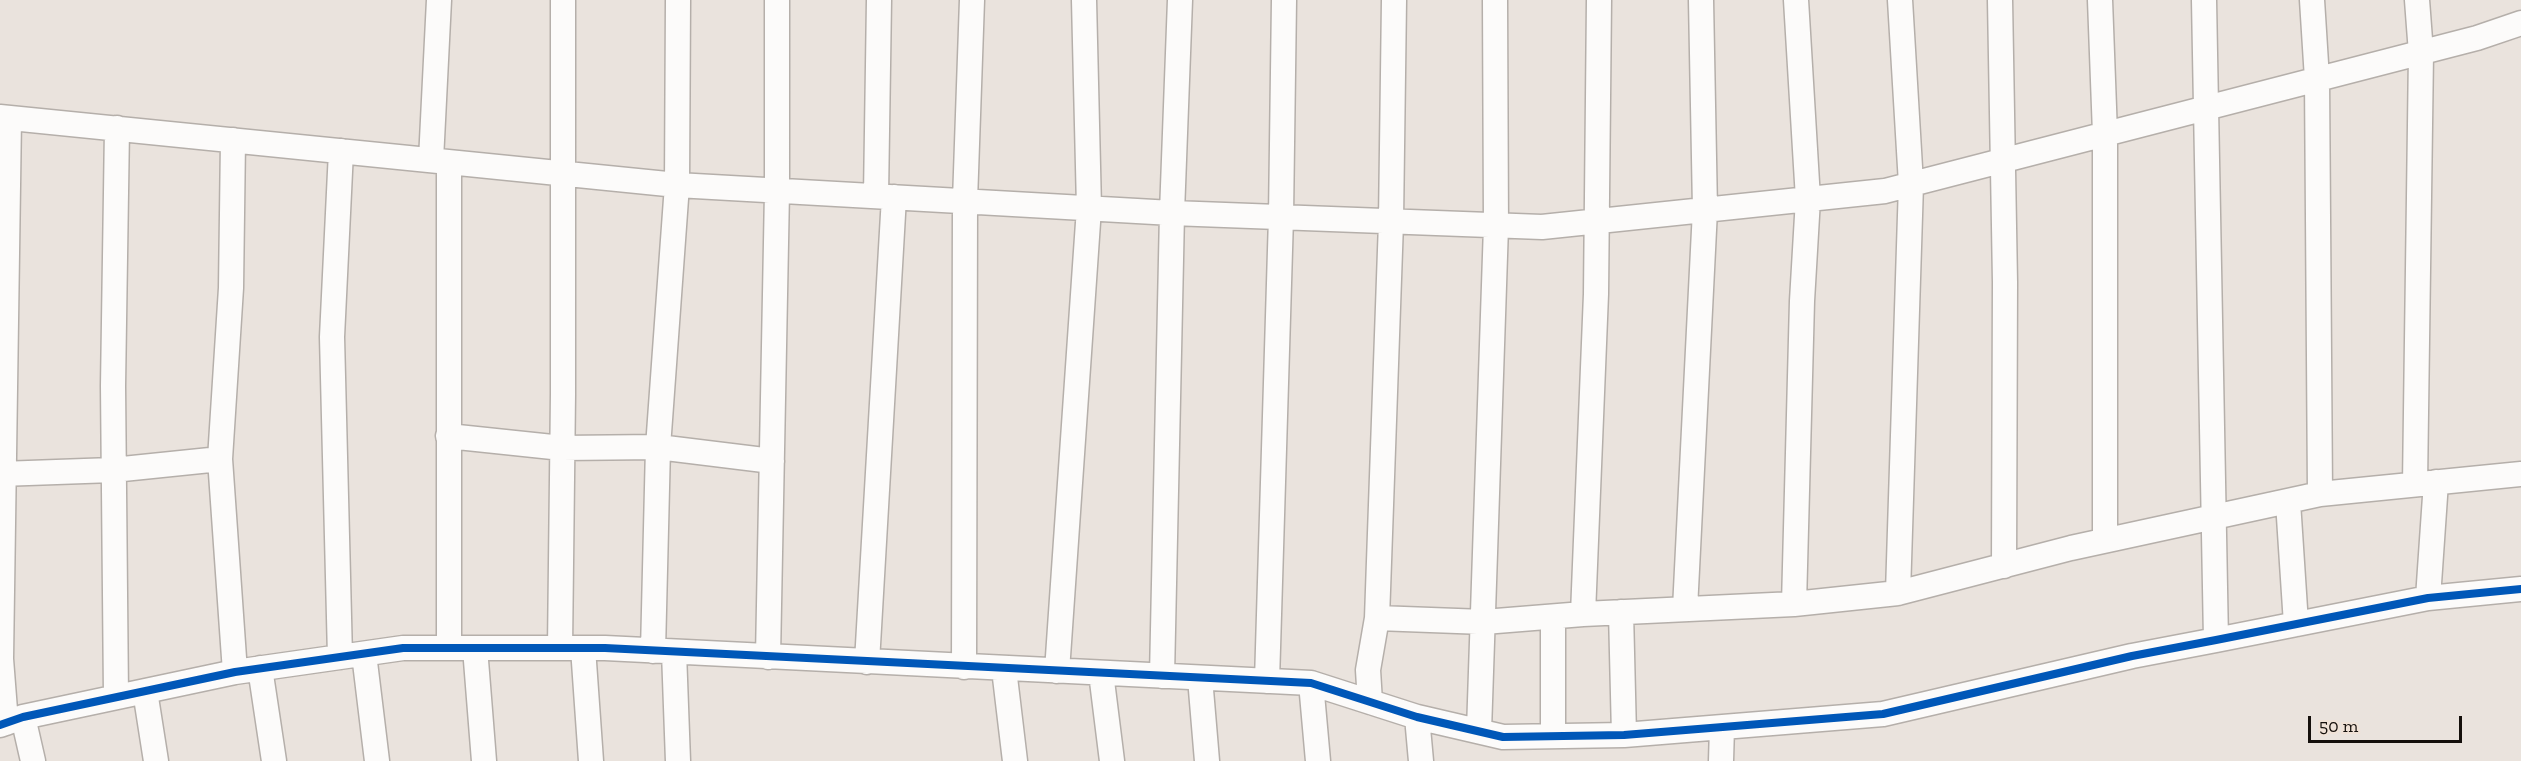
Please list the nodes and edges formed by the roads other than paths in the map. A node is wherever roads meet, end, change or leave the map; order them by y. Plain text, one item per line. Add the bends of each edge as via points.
1 (439, 0) edge
2 (563, 0) edge
3 (678, 0) edge
4 (777, 0) edge
5 (879, 0) edge
6 (972, 0) edge
7 (1084, 0) edge
8 (1180, 0) edge
9 (1284, 0) edge
10 (1394, 0) edge
11 (1495, 0) edge
12 (1599, 0) edge
13 (1701, 0) edge
14 (1796, 0) edge
15 (1900, 0) edge
16 (2000, 0) edge
17 (2100, 0) edge
18 (2204, 0) edge
19 (2312, 0) edge
20 (2417, 0) edge
21 (2521, 23) edge
22 (2421, 52) junction
23 (2317, 79) junction
24 (2207, 108) junction
25 (4, 117) edge
26 (117, 128) junction
27 (2105, 134) junction
28 (233, 140) junction
29 (341, 151) junction
30 (2002, 160) junction
31 (440, 161) junction
32 (562, 174) junction
33 (1911, 184) junction
34 (677, 185) junction
35 (777, 191) junction
36 (885, 197) junction
37 (1808, 199) junction
38 (965, 201) junction
39 (1089, 208) junction
40 (1705, 210) junction
41 (1172, 213) junction
42 (1281, 217) junction
43 (1391, 222) junction
44 (1597, 222) junction
45 (1496, 226) junction
46 (448, 436) junction
47 (658, 447) junction
48 (562, 448) junction
49 (220, 459) junction
50 (772, 461) junction
51 (113, 470) junction
52 (2, 474) edge
53 (2521, 474) edge
54 (2426, 483) junction
55 (2320, 494) junction
56 (2288, 502) junction
57 (2213, 516) junction
58 (2105, 540) junction
59 (2004, 566) junction
60 (2521, 589) edge
61 (1898, 593) junction
62 (2428, 598) junction
63 (1794, 604) junction
64 (1685, 609) junction
65 (1621, 612) junction
66 (1583, 614) junction
67 (1553, 617) junction
68 (1377, 618) junction
69 (1484, 622) junction
70 (2296, 624) junction
71 (2216, 640) junction
72 (449, 648) junction
73 (475, 648) junction
74 (571, 648) junction
75 (664, 652) junction
76 (364, 654) junction
77 (340, 657) junction
78 (768, 657) junction
79 (867, 662) junction
80 (964, 667) junction
81 (260, 668) junction
82 (1004, 669) junction
83 (1057, 671) junction
84 (235, 672) junction
85 (1101, 673) junction
86 (1162, 676) junction
87 (1200, 678) junction
88 (1267, 681) junction
89 (1311, 683) junction
90 (145, 691) junction
91 (116, 697) junction
92 (1370, 702) junction
93 (1417, 717) junction
94 (10, 722) edge
95 (1722, 727) junction
96 (1479, 732) junction
97 (1624, 735) junction
98 (1552, 736) junction
99 (33, 761) edge
100 (156, 761) edge
101 (274, 761) edge
102 (377, 761) edge
103 (484, 761) edge
104 (591, 761) edge
105 (678, 761) edge
106 (1015, 761) edge
107 (1112, 761) edge
108 (1207, 761) edge
109 (1318, 761) edge
110 (1421, 761) edge
111 (1721, 761) edge

1 - 31 street
2 - 32 street
3 - 34 street
4 - 35 street
5 - 36 street
6 - 38 street
7 - 39 street
8 - 41 street
9 - 42 street
10 - 43 street
11 - 45 street
12 - 44 street
13 - 40 street
14 - 37 street
15 - 33 street
16 - 30 street
17 - 27 street
18 - 24 street
19 - 23 street
20 - 22 street
21 - 22 street
22 - 23 street
22 - 54 street
23 - 24 street
23 - 55 street
24 - 27 street
24 - 57 street
25 - 26 street
25 - 52 street
26 - 28 street
26 - 51 street
27 - 30 street
27 - 58 street
28 - 29 street
28 - 49 street via 231,288
29 - 31 street
29 - 77 street via 332,338
30 - 33 street
30 - 59 street via 2006,282
31 - 32 street
31 - 46 street
32 - 34 street
32 - 48 street
33 - 37 street via 1885,191
33 - 61 street
34 - 35 street
34 - 47 street
35 - 36 street
35 - 50 street
36 - 38 street
36 - 79 street
37 - 40 street
37 - 63 street
38 - 39 street
38 - 80 street
39 - 41 street
39 - 83 street
40 - 44 street
40 - 64 street
41 - 42 street
41 - 86 street
42 - 43 street
42 - 88 street
43 - 45 street
43 - 68 street
44 - 45 street
44 - 66 street
45 - 69 street
46 - 48 street
46 - 72 street
47 - 48 street
47 - 50 street
47 - 75 street
48 - 74 street
49 - 51 street
49 - 84 street
50 - 78 street
51 - 52 street
51 - 91 street
52 - 94 street via 1,659
53 - 54 street
54 - 55 street
54 - 62 street
55 - 56 street
56 - 57 street
56 - 70 street
57 - 58 street
57 - 71 street
58 - 59 street
59 - 61 street
60 - 62 street
61 - 63 street
62 - 70 street
63 - 64 street
64 - 65 street
65 - 66 street
65 - 97 street
66 - 67 street
67 - 69 street
67 - 98 street
68 - 69 street
68 - 92 street via 1368,670
69 - 96 street
70 - 71 street
71 - 95 street via 1883,714
72 - 73 street
72 - 76 street via 403,648
73 - 74 street
73 - 103 street
74 - 75 street
74 - 104 street
75 - 78 street
75 - 105 street
76 - 77 street
76 - 102 street
77 - 81 street
78 - 79 street
79 - 80 street
80 - 82 street
81 - 84 street
81 - 101 street
82 - 83 street
82 - 106 street
83 - 85 street
84 - 90 street
85 - 86 street
85 - 107 street
86 - 87 street
87 - 88 street
87 - 108 street
88 - 89 street
89 - 92 street
89 - 109 street
90 - 91 street
90 - 100 street
91 - 94 street
92 - 93 street
93 - 96 street
93 - 110 street
94 - 99 street
95 - 97 street
95 - 111 street
96 - 98 street via 1503,737
97 - 98 street

